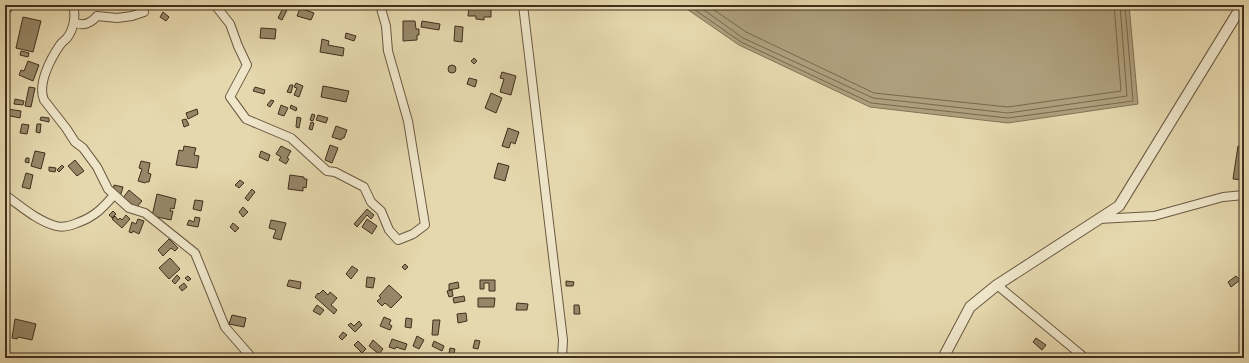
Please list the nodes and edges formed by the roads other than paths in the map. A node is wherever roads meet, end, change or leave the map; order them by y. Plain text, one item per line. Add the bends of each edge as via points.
1 (10, 5) edge
2 (73, 5) edge
3 (215, 5) edge
4 (380, 5) edge
5 (523, 5) edge
6 (1241, 11) edge
7 (5, 12) edge
8 (144, 12) dead end
9 (74, 22) junction
10 (5, 195) edge
11 (114, 195) junction
12 (1244, 195) edge
13 (1099, 219) junction
14 (997, 285) junction
15 (252, 358) edge
16 (562, 358) edge
17 (943, 358) edge
18 (1085, 358) edge

1 - 7 street
2 - 9 street
3 - 4 street via 230,24 247,65 230,97 246,120 290,138 327,171 335,172 364,187 372,202 382,211 389,230 398,240 413,234 425,225 408,121 388,51 386,26
5 - 16 street via 563,340
6 - 13 street via 1119,206
8 - 9 street via 116,18 97,16 84,24
9 - 11 street via 67,38 50,61 43,80 42,95 75,142 83,148
10 - 11 street via 48,223 64,227 87,220
11 - 15 street via 129,208 145,213 195,253 224,327
12 - 13 street via 1154,216
13 - 14 street
14 - 17 street via 970,307
14 - 18 street

